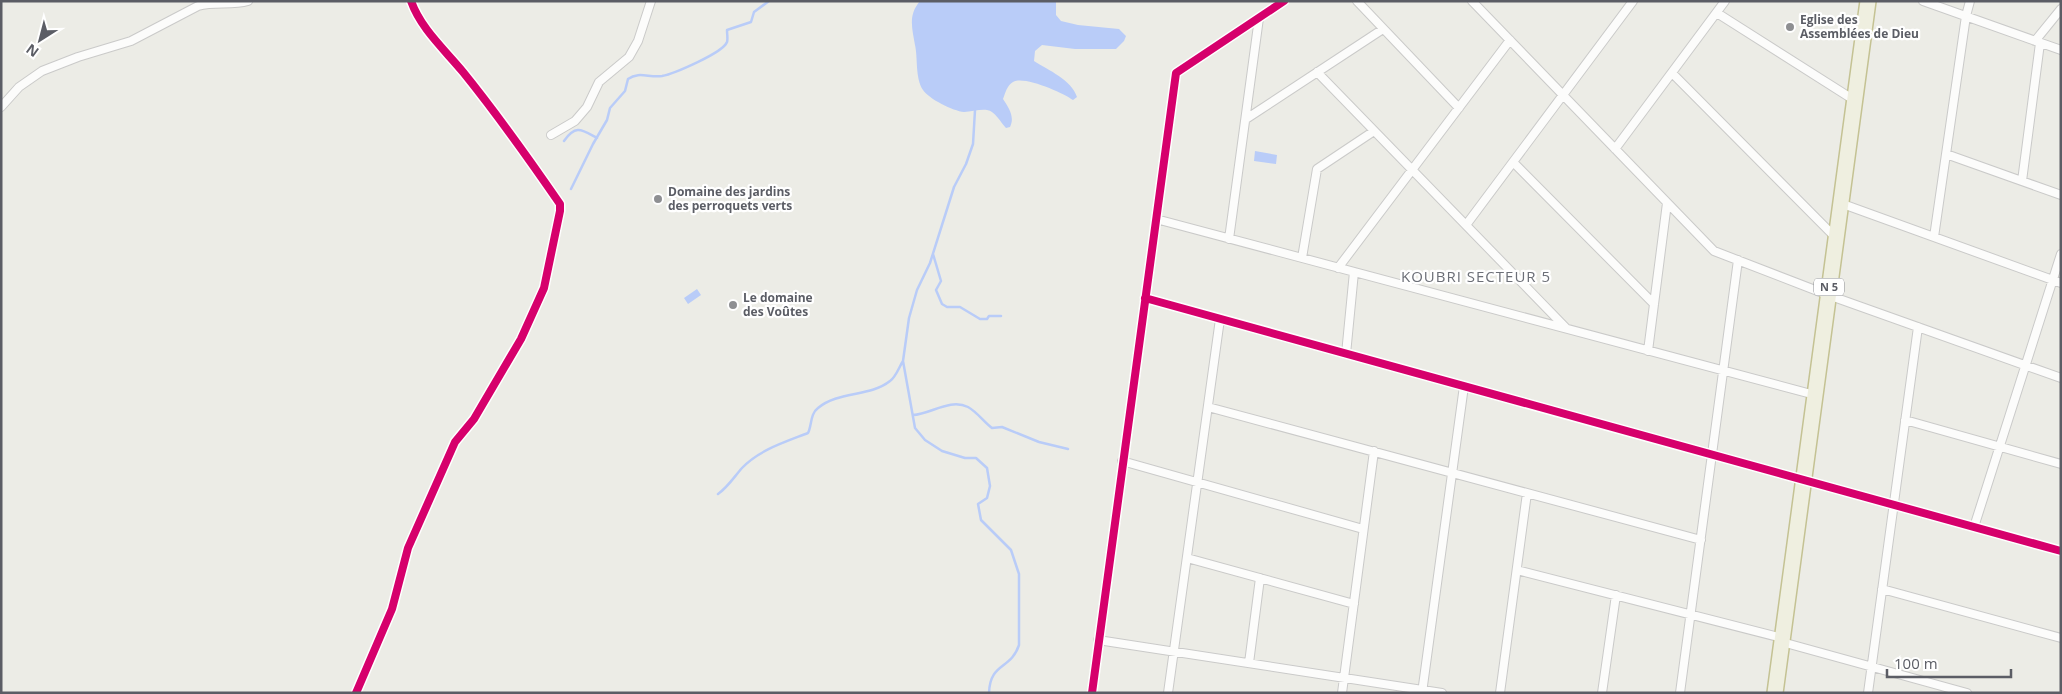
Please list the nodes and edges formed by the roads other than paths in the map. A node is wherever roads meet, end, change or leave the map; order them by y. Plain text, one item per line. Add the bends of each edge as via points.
1 (248, 1) edge
2 (411, 1) edge
3 (651, 1) edge
4 (1284, 1) edge
5 (1356, 1) edge
6 (1472, 1) edge
7 (1634, 1) edge
8 (1725, 1) edge
9 (1868, 1) edge
10 (1923, 1) edge
11 (1970, 1) edge
12 (2061, 9) edge
13 (1717, 13) junction
14 (1966, 16) junction
15 (1259, 18) junction
16 (1383, 28) junction
17 (1510, 40) junction
18 (2037, 42) junction
19 (2061, 50) edge
20 (1317, 72) junction
21 (1672, 73) junction
22 (1563, 95) junction
23 (1854, 100) junction
24 (1, 107) edge
25 (1459, 108) junction
26 (1246, 119) junction
27 (1374, 131) junction
28 (551, 135) dead end
29 (1615, 149) junction
30 (1946, 154) junction
31 (1514, 162) junction
32 (1412, 170) junction
33 (2022, 181) junction
34 (2061, 195) edge
35 (1667, 202) junction
36 (1840, 203) junction
37 (1156, 219) junction
38 (1466, 225) junction
39 (1934, 237) junction
40 (1836, 238) junction
41 (1230, 239) junction
42 (2061, 254) edge
43 (1302, 258) junction
44 (1738, 260) junction
45 (1338, 268) junction
46 (1354, 272) junction
47 (2053, 280) junction
48 (2061, 283) edge
49 (1828, 295) junction
50 (1145, 298) junction
51 (1654, 304) junction
52 (1220, 319) junction
53 (1918, 327) junction
54 (1568, 329) junction
55 (1648, 351) junction
56 (1346, 354) junction
57 (2026, 365) junction
58 (1723, 371) junction
59 (2061, 378) edge
60 (1464, 386) junction
61 (1815, 395) junction
62 (1208, 406) junction
63 (1905, 420) junction
64 (2000, 446) junction
65 (1374, 451) junction
66 (1712, 455) junction
67 (1122, 461) junction
68 (2061, 464) edge
69 (1452, 472) junction
70 (1803, 480) junction
71 (1198, 482) junction
72 (1527, 493) junction
73 (1894, 505) junction
74 (1974, 527) junction
75 (1364, 529) junction
76 (1700, 540) junction
77 (2061, 551) edge
78 (1187, 558) junction
79 (1517, 570) junction
80 (1260, 578) junction
81 (1882, 590) junction
82 (1616, 595) junction
83 (1354, 604) junction
84 (1690, 614) junction
85 (2061, 638) edge
86 (1098, 640) junction
87 (1782, 640) junction
88 (1174, 651) junction
89 (1249, 663) junction
90 (1871, 667) junction
91 (1344, 678) junction
92 (1945, 690) edge
93 (1422, 691) edge
94 (356, 693) edge
95 (1092, 693) edge
96 (1168, 693) edge
97 (1342, 693) edge
98 (1442, 693) edge
99 (1500, 693) edge
100 (1602, 693) edge
101 (1680, 693) edge
102 (1775, 693) edge
103 (1868, 693) edge
104 (1967, 693) edge

1 - 24 street via 206,3 131,42 42,71 19,87
2 - 94 street via 426,29 463,72 560,204 560,211 544,288 521,339 474,419 455,442 408,548 392,610
3 - 28 street via 630,57 599,82 587,107 575,121
4 - 15 street
5 - 16 street
6 - 17 street
7 - 22 street
8 - 13 street
9 - 23 highway, N 5
10 - 14 street
11 - 14 street
12 - 18 street
13 - 21 street
13 - 23 street
14 - 18 street
14 - 30 street
15 - 26 street
15 - 37 street via 1176,73
16 - 20 street
16 - 25 street
17 - 22 street
17 - 25 street
18 - 19 street
18 - 33 street
20 - 26 street
20 - 27 street
21 - 29 street
21 - 40 street
22 - 29 street
22 - 31 street
23 - 36 highway, N 5
25 - 32 street
26 - 41 street
27 - 32 street
27 - 43 street via 1317,170
29 - 35 street
30 - 33 street
30 - 39 street
31 - 38 street
31 - 51 street
32 - 38 street
32 - 45 street
33 - 34 street
35 - 44 street via 1714,251
35 - 51 street
36 - 39 street
36 - 40 highway, N 5
37 - 41 street
37 - 50 street
38 - 54 street
39 - 47 street
40 - 49 highway, N 5
41 - 43 street
42 - 47 street
43 - 45 street
44 - 49 street
44 - 58 street
45 - 46 street
46 - 54 street
46 - 56 street
47 - 48 street
47 - 57 street
49 - 53 street
49 - 61 highway, N 5
50 - 52 street
50 - 67 street
51 - 55 street
52 - 56 street
52 - 62 street
53 - 57 street
53 - 63 street
54 - 55 street
55 - 58 street
56 - 60 street
57 - 59 street
57 - 64 street
58 - 61 street
58 - 66 street
60 - 66 street
60 - 69 street
61 - 70 highway, N 5
62 - 65 street
62 - 71 street
63 - 64 street
63 - 73 street
64 - 68 street
64 - 74 street
65 - 69 street
65 - 75 street
66 - 70 street
66 - 76 street
67 - 71 street
67 - 86 street
69 - 72 street
69 - 93 street
70 - 73 street
70 - 87 highway, N 5
71 - 75 street
71 - 78 street
72 - 76 street
72 - 79 street
73 - 74 street
73 - 81 street
74 - 77 street
75 - 83 street
76 - 84 street
78 - 80 street
78 - 88 street
79 - 82 street
79 - 99 street
80 - 83 street
80 - 89 street
81 - 85 street
81 - 90 street
82 - 84 street
82 - 100 street
83 - 91 street
84 - 87 street
84 - 101 street
86 - 88 street
86 - 95 street
87 - 90 street
87 - 102 highway, N 5
88 - 89 street
88 - 96 street
89 - 91 street
90 - 92 street
90 - 103 street
91 - 93 street
91 - 97 street
92 - 104 street
93 - 98 street

